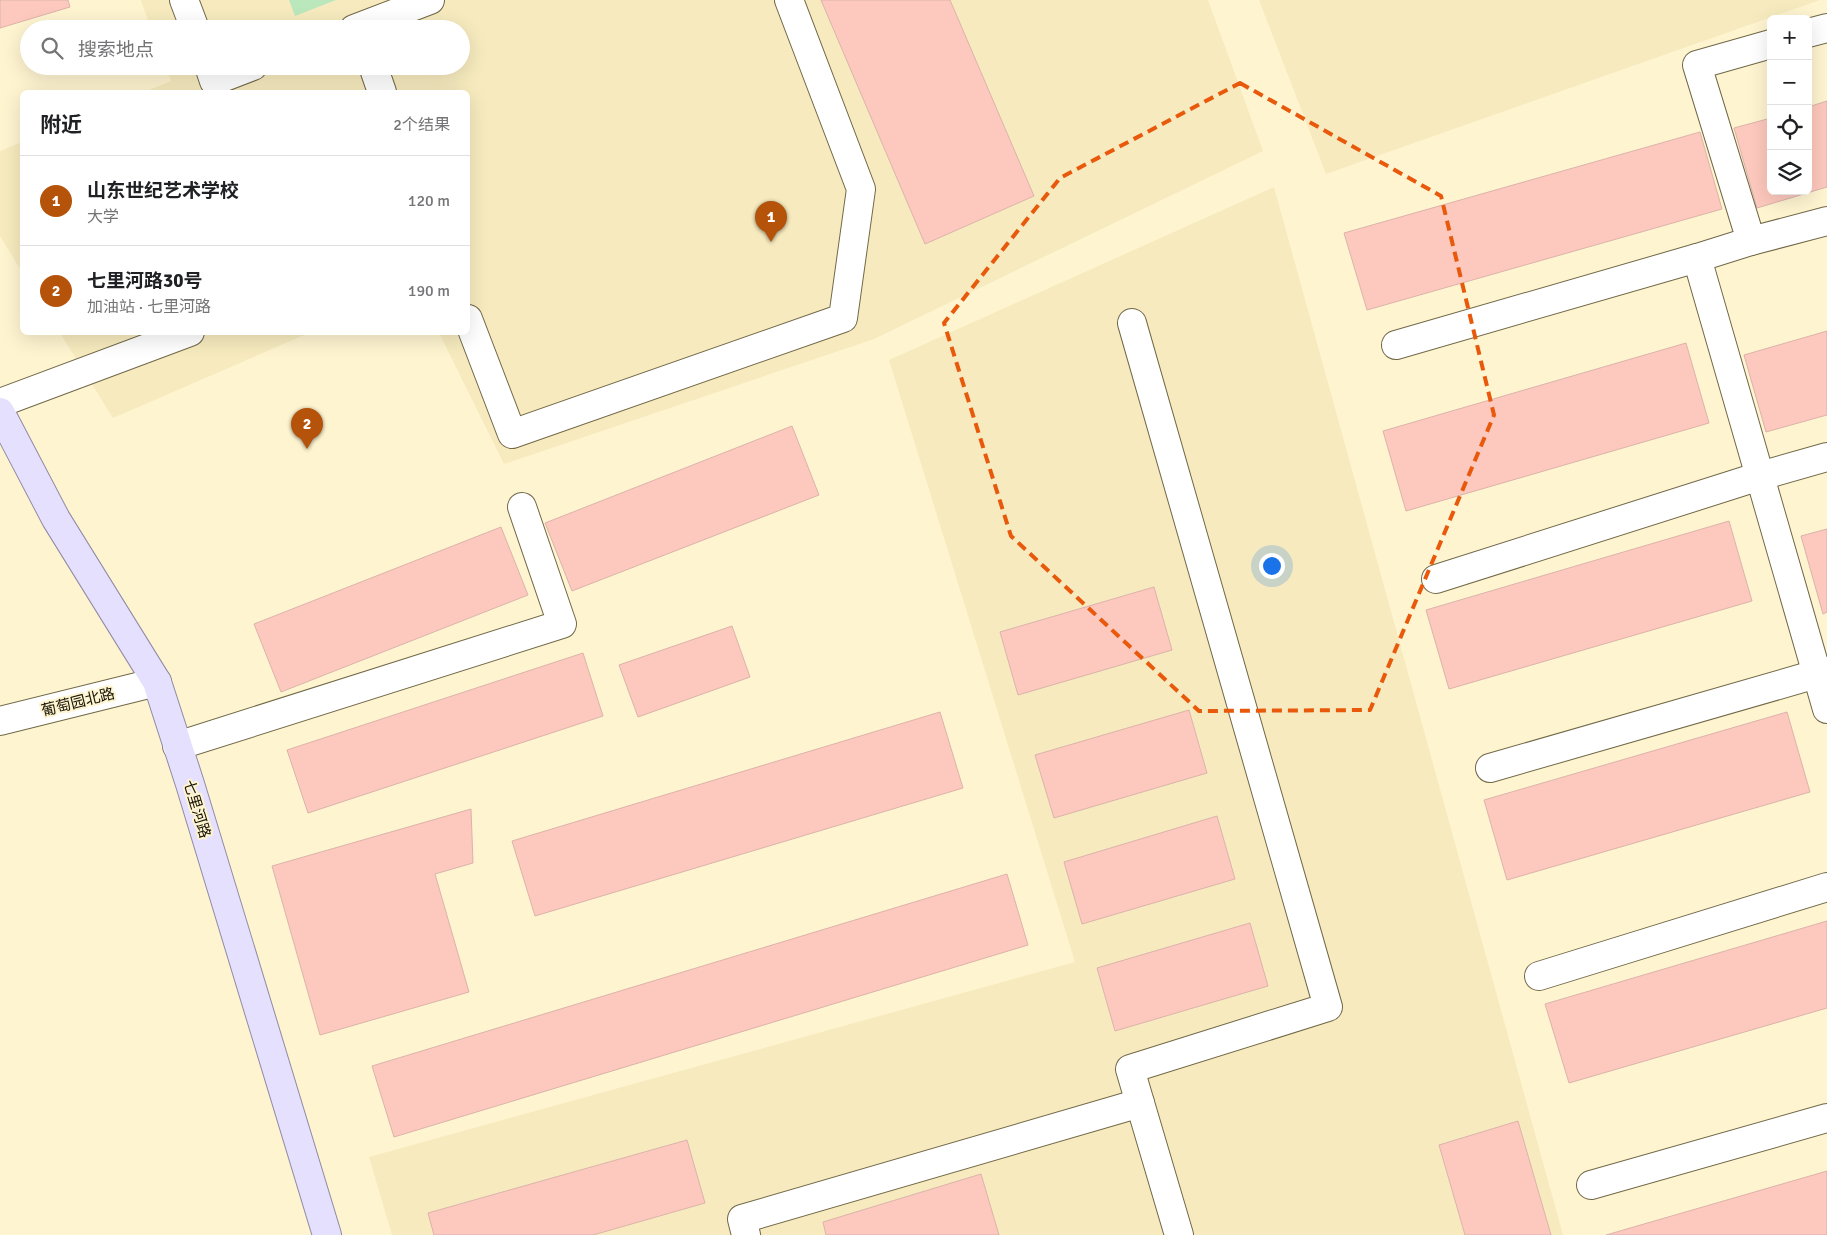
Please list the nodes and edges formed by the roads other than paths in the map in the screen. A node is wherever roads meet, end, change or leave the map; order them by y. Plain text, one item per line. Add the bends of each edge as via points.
1 (184, 0) edge
2 (430, 0) edge
3 (789, 0) edge
4 (192, 20) edge
5 (378, 20) edge
6 (1827, 28) edge
7 (1812, 33) edge
8 (1767, 45) edge
9 (228, 75) edge
10 (376, 75) edge
11 (214, 80) edge
12 (381, 90) edge
13 (1827, 221) edge
14 (1751, 241) junction
15 (1697, 258) junction
16 (1132, 323) dead end
17 (470, 324) edge
18 (182, 335) edge
19 (1396, 345) dead end
20 (0, 403) edge
21 (0, 412) edge
22 (1827, 457) edge
23 (1760, 476) junction
24 (522, 507) dead end
25 (1436, 579) dead end
26 (1822, 672) edge
27 (157, 682) junction
28 (1827, 709) edge
29 (0, 721) edge
30 (177, 746) junction
31 (1490, 768) dead end
32 (1827, 887) edge
33 (1539, 976) dead end
34 (1140, 1104) junction
35 (1827, 1118) edge
36 (1591, 1185) dead end
37 (327, 1235) edge
38 (746, 1235) edge
39 (1179, 1235) edge

1 - 4 street
2 - 5 street
3 - 17 street via 861,189 843,318 512,434
6 - 7 street
8 - 14 street via 1697,65
9 - 11 street
10 - 12 street
13 - 14 street
14 - 15 street
15 - 19 street
15 - 23 street
16 - 34 street via 1328,1007 1130,1069
18 - 20 street
21 - 27 main road, 七里河路 via 56,519
22 - 23 street
23 - 25 street
23 - 26 street
24 - 30 street via 562,624
26 - 28 street
26 - 31 street
27 - 29 street, 葡萄园北路
27 - 30 main road, 七里河路
30 - 37 main road, 七里河路
32 - 33 street
34 - 38 street via 742,1219
34 - 39 street
35 - 36 street

